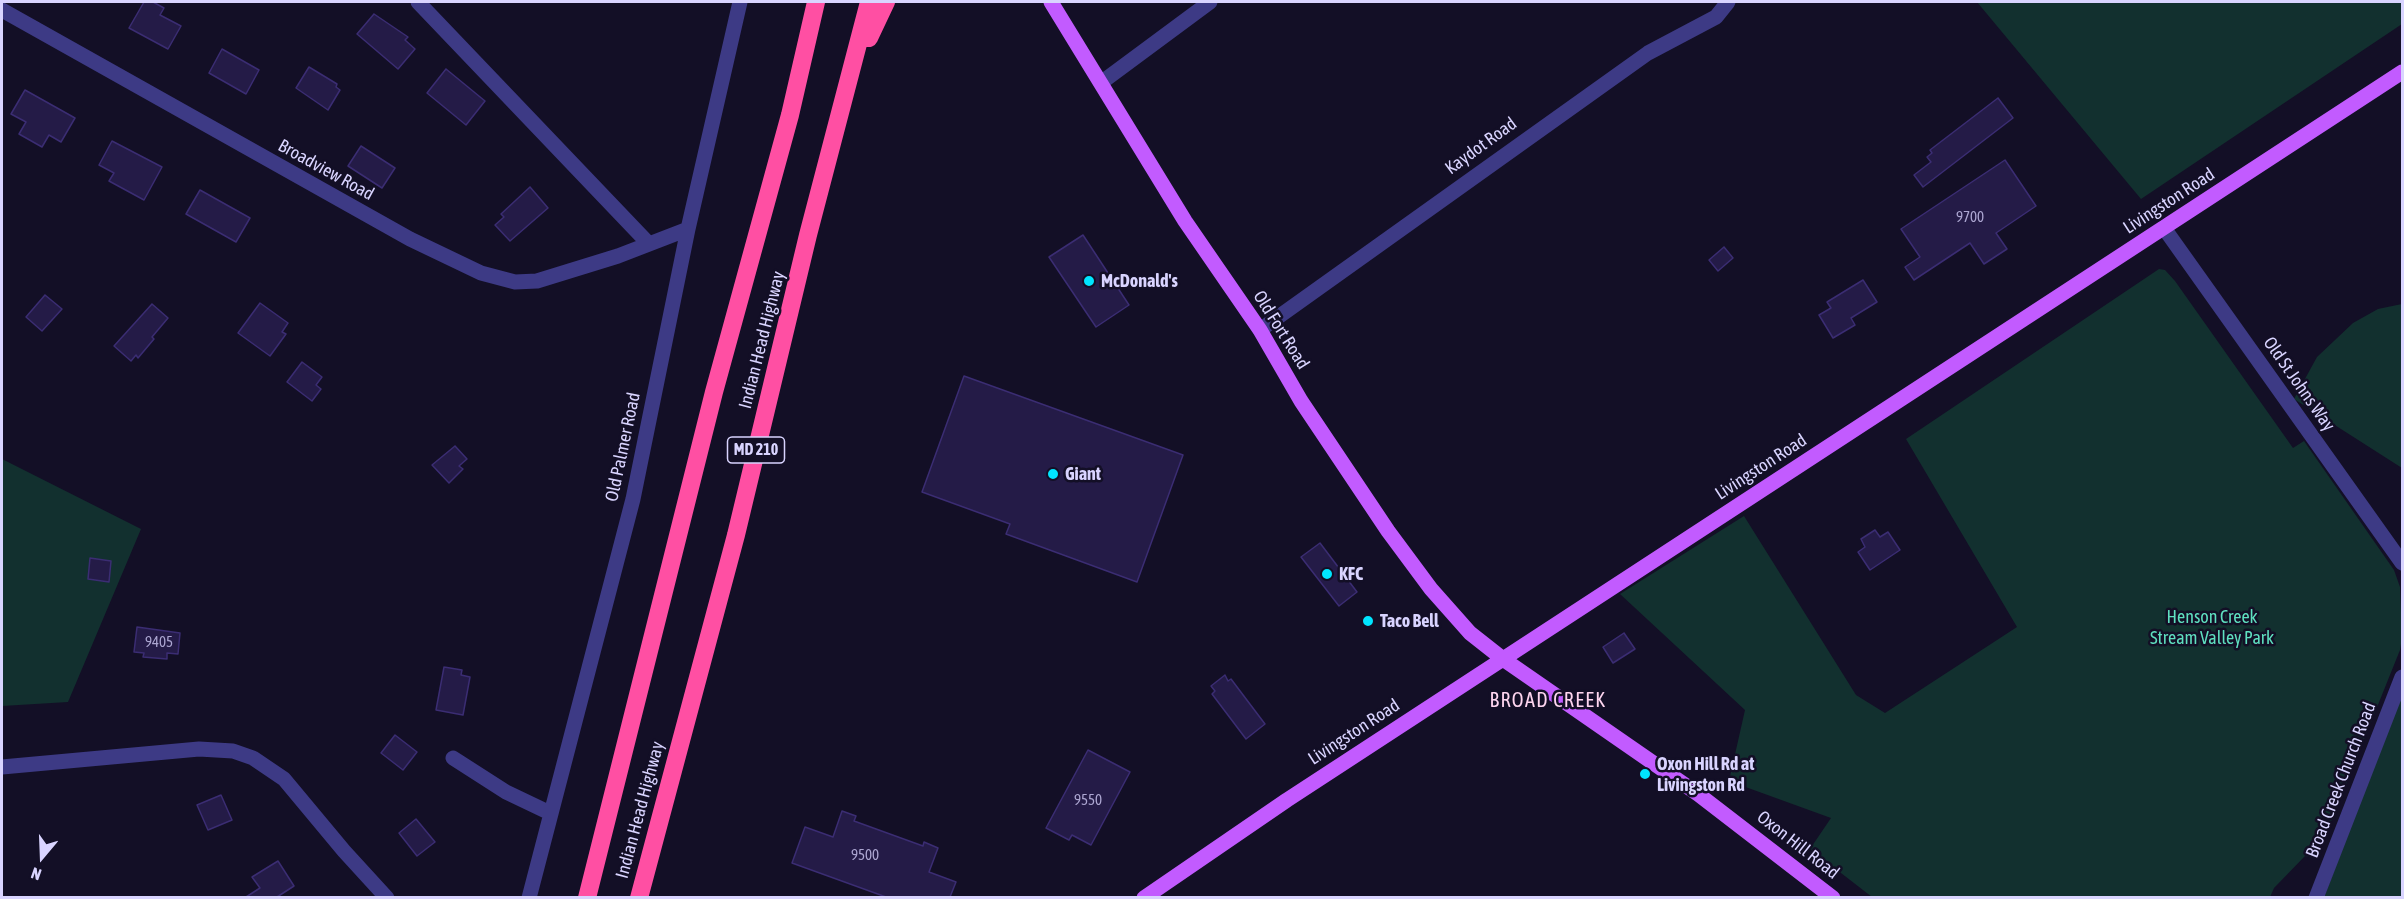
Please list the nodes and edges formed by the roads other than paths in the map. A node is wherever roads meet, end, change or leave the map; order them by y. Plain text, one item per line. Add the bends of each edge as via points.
1 (418, 2) edge
2 (740, 2) edge
3 (816, 2) edge
4 (869, 2) edge
5 (886, 2) edge
6 (1051, 2) edge
7 (1210, 2) edge
8 (1728, 2) edge
9 (2, 10) edge
10 (2403, 72) edge
11 (1102, 82) junction
12 (845, 98) junction
13 (2164, 228) junction
14 (688, 230) junction
15 (649, 244) junction
16 (1260, 330) junction
17 (2403, 563) edge
18 (1503, 659) junction
19 (2403, 677) edge
20 (453, 758) dead end
21 (2, 767) edge
22 (550, 813) junction
23 (387, 897) edge
24 (530, 897) edge
25 (587, 897) edge
26 (639, 897) edge
27 (1144, 897) edge
28 (1833, 897) edge
29 (2316, 897) edge

1 - 15 street
2 - 14 street, Old Palmer Road
3 - 25 highway, Indian Head Highway / MD 210
4 - 12 highway, Indian Head Highway / MD 210
5 - 12 highway
6 - 11 main road, Old Fort Road
7 - 11 street
8 - 16 street, Kaydot Road via 1716,16 1648,53
9 - 15 street, Broadview Road via 411,239 481,273 515,282 537,281
10 - 13 main road, Livingston Road
11 - 16 main road, Old Fort Road via 1185,221
12 - 26 highway, Indian Head Highway / MD 210 via 736,535
13 - 17 street, Old St Johns Way
13 - 18 main road, Livingston Road
14 - 15 street, Broadview Road
14 - 22 street, Old Palmer Road via 633,499
16 - 18 main road, Old Fort Road via 1301,400 1388,531 1470,633
18 - 27 main road, Livingston Road
18 - 28 main road, Oxon Hill Road via 1698,794
19 - 29 street, Broad Creek Church Road
20 - 22 street via 506,792
21 - 23 street via 199,749 233,751 253,758 284,779
22 - 24 street, Old Palmer Road

